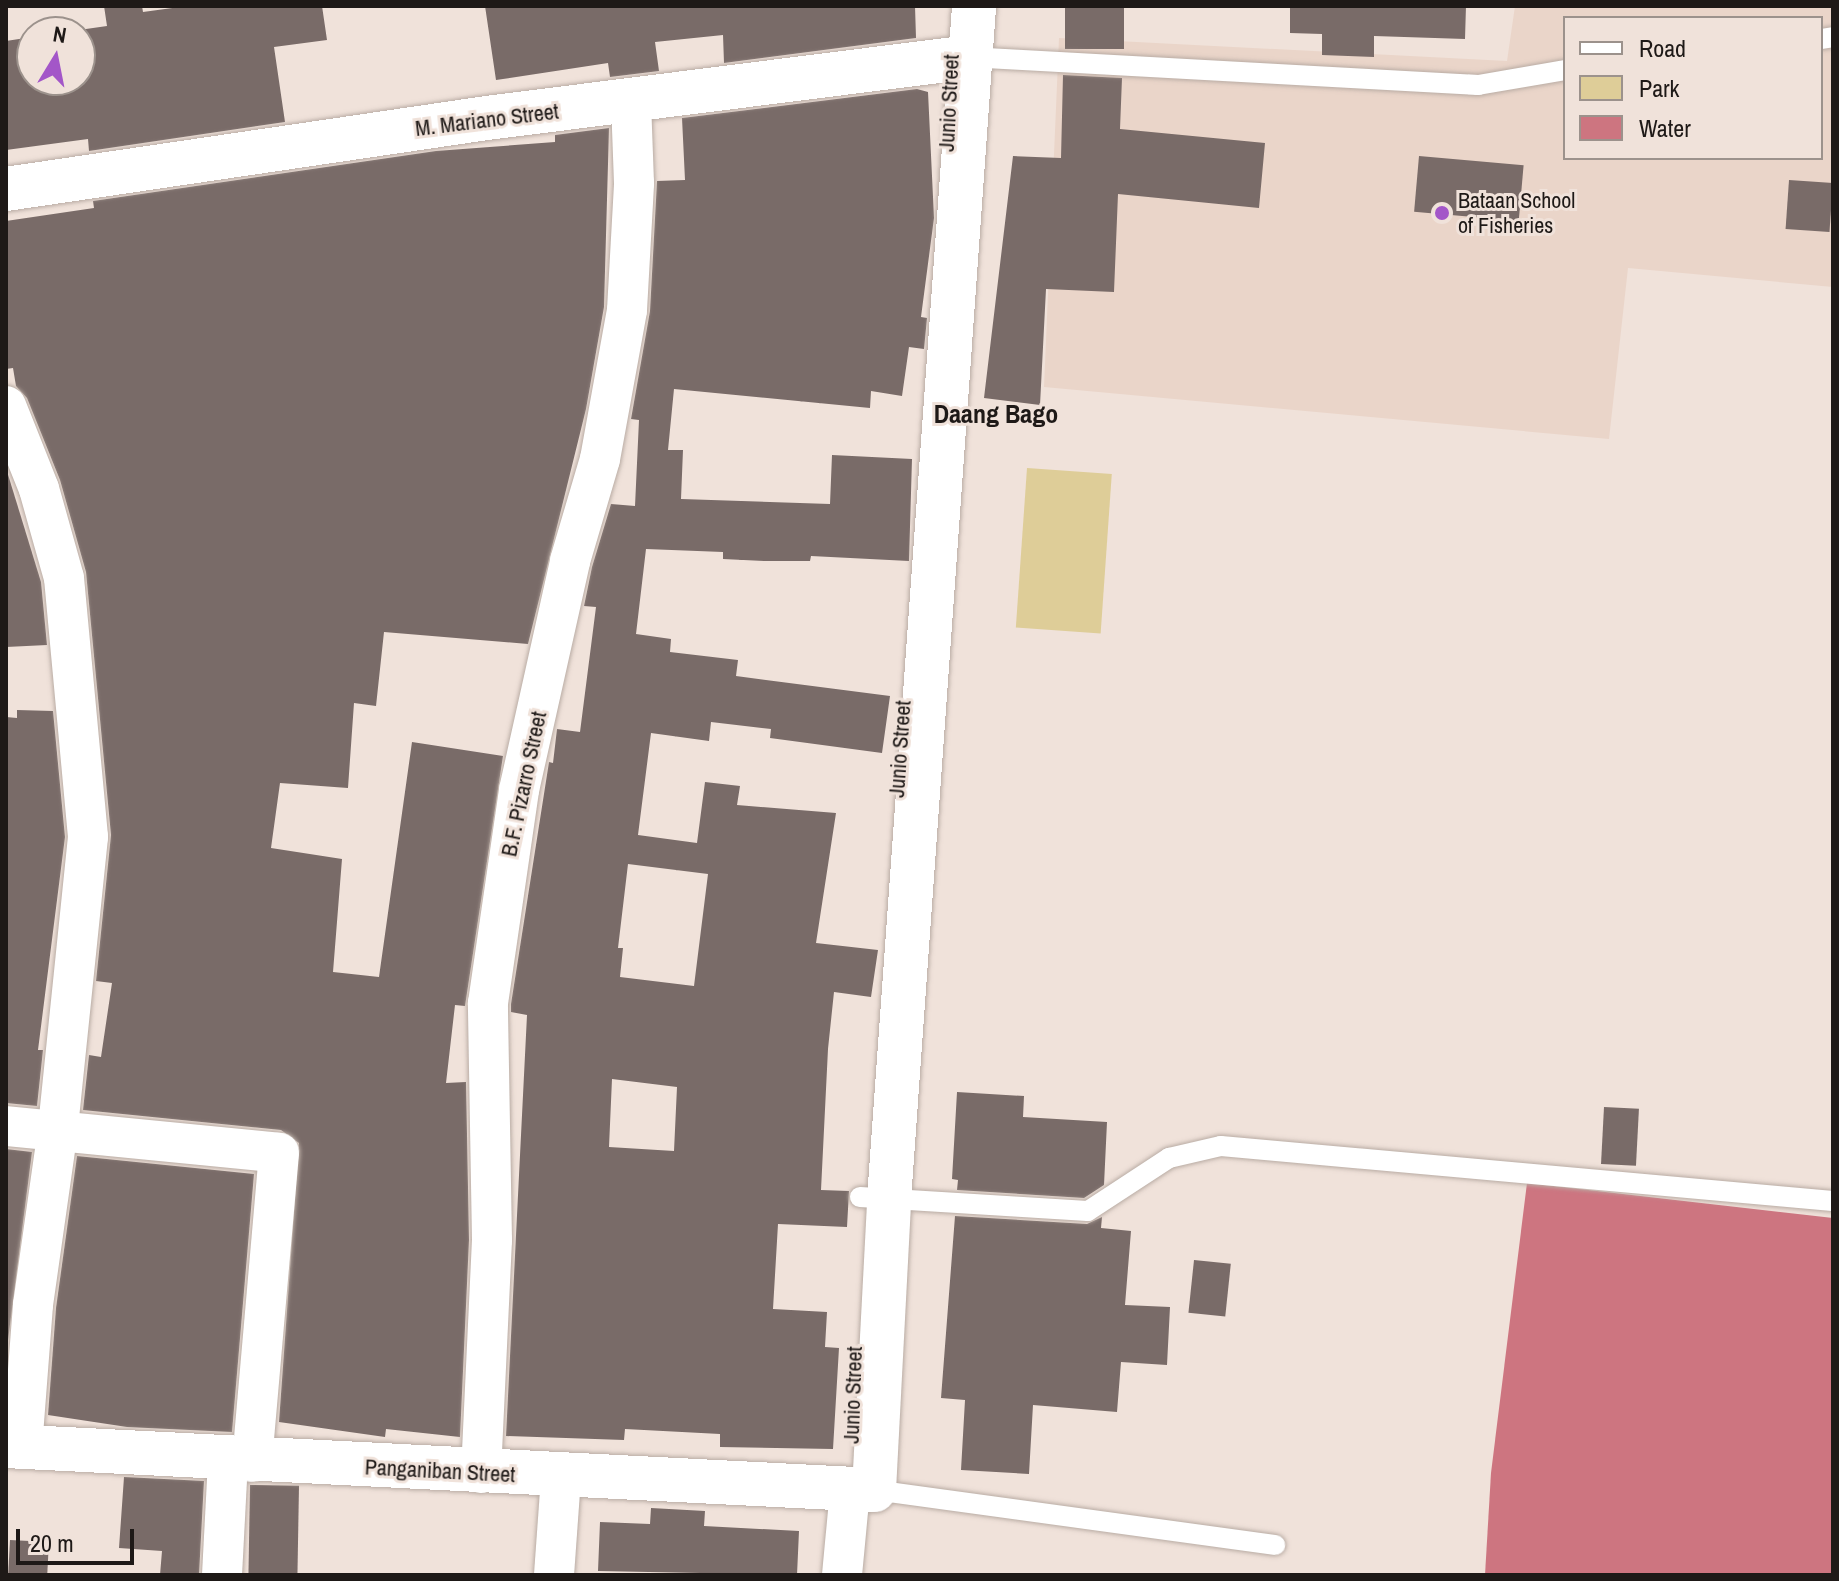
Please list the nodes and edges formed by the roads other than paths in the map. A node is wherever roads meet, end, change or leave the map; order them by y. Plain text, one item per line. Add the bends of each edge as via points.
1 (954, 6) edge
2 (974, 6) edge
3 (960, 57) junction
4 (1563, 70) edge
5 (631, 102) junction
6 (6, 189) edge
7 (6, 406) edge
8 (6, 1126) edge
9 (58, 1129) junction
10 (874, 1198) junction
11 (1833, 1201) edge
12 (14, 1447) edge
13 (240, 1461) junction
14 (481, 1473) junction
15 (561, 1477) junction
16 (862, 1491) junction
17 (1275, 1545) dead end
18 (222, 1575) edge
19 (554, 1575) edge
20 (842, 1575) edge

1 - 3 street, Junio Street
2 - 3 street, Junio Street
3 - 4 lane via 1478,85
3 - 5 street, M. Mariano Street
3 - 10 street, Junio Street via 879,1029
5 - 6 street, M. Mariano Street via 487,118
5 - 14 street, B.F. Pizarro Street via 633,235 625,323 600,459 570,561 519,790 488,1003 492,1240
7 - 9 street via 39,489 64,578 88,837
8 - 9 street
9 - 12 street
9 - 13 street via 279,1153
10 - 11 lane via 1088,1211 1169,1158 1221,1146
10 - 16 street, Junio Street
12 - 13 street, Panganiban Street
13 - 14 street, Panganiban Street
13 - 18 street
14 - 15 street, Panganiban Street
15 - 16 street, Panganiban Street
15 - 19 street
16 - 17 lane
16 - 20 street

